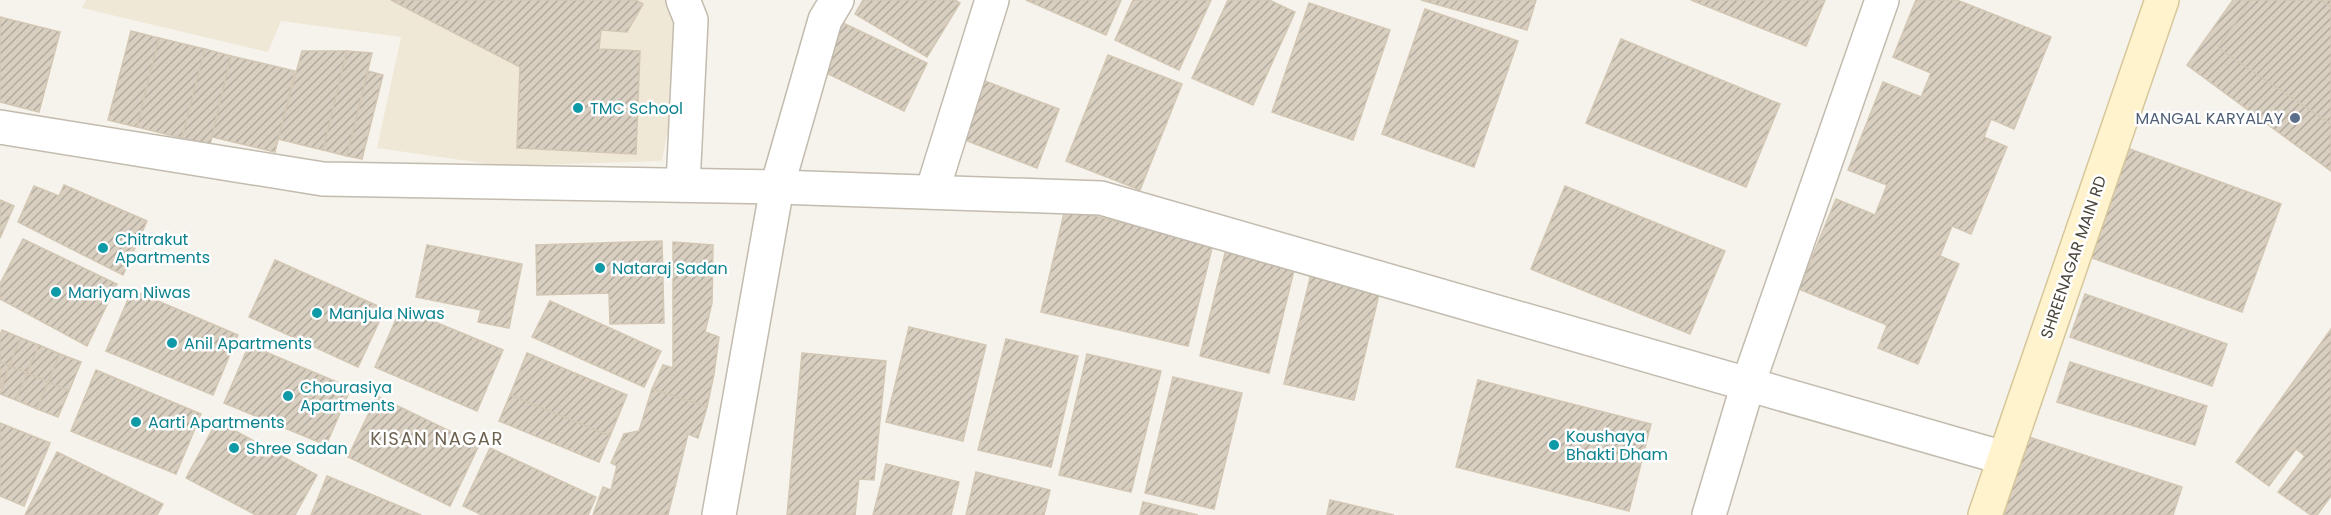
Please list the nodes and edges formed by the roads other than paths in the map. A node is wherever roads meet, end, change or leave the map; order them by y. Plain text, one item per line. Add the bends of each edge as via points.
1 (682, 0) edge
2 (837, 0) edge
3 (992, 0) edge
4 (1882, 0) edge
5 (2162, 0) edge
6 (0, 127) edge
7 (683, 185) junction
8 (777, 187) junction
9 (932, 192) junction
10 (1748, 384) junction
11 (2004, 459) junction
12 (719, 515) edge
13 (1710, 515) edge
14 (1985, 515) edge

1 - 7 street via 692,20
2 - 8 street via 825,20
3 - 9 street
4 - 10 street
5 - 11 street, SHREENAGAR MAIN RD
6 - 7 street via 323,179
7 - 8 street
8 - 9 street
8 - 12 street
9 - 10 street via 1101,198
10 - 11 street
10 - 13 street
11 - 14 street, SHREENAGAR MAIN RD

